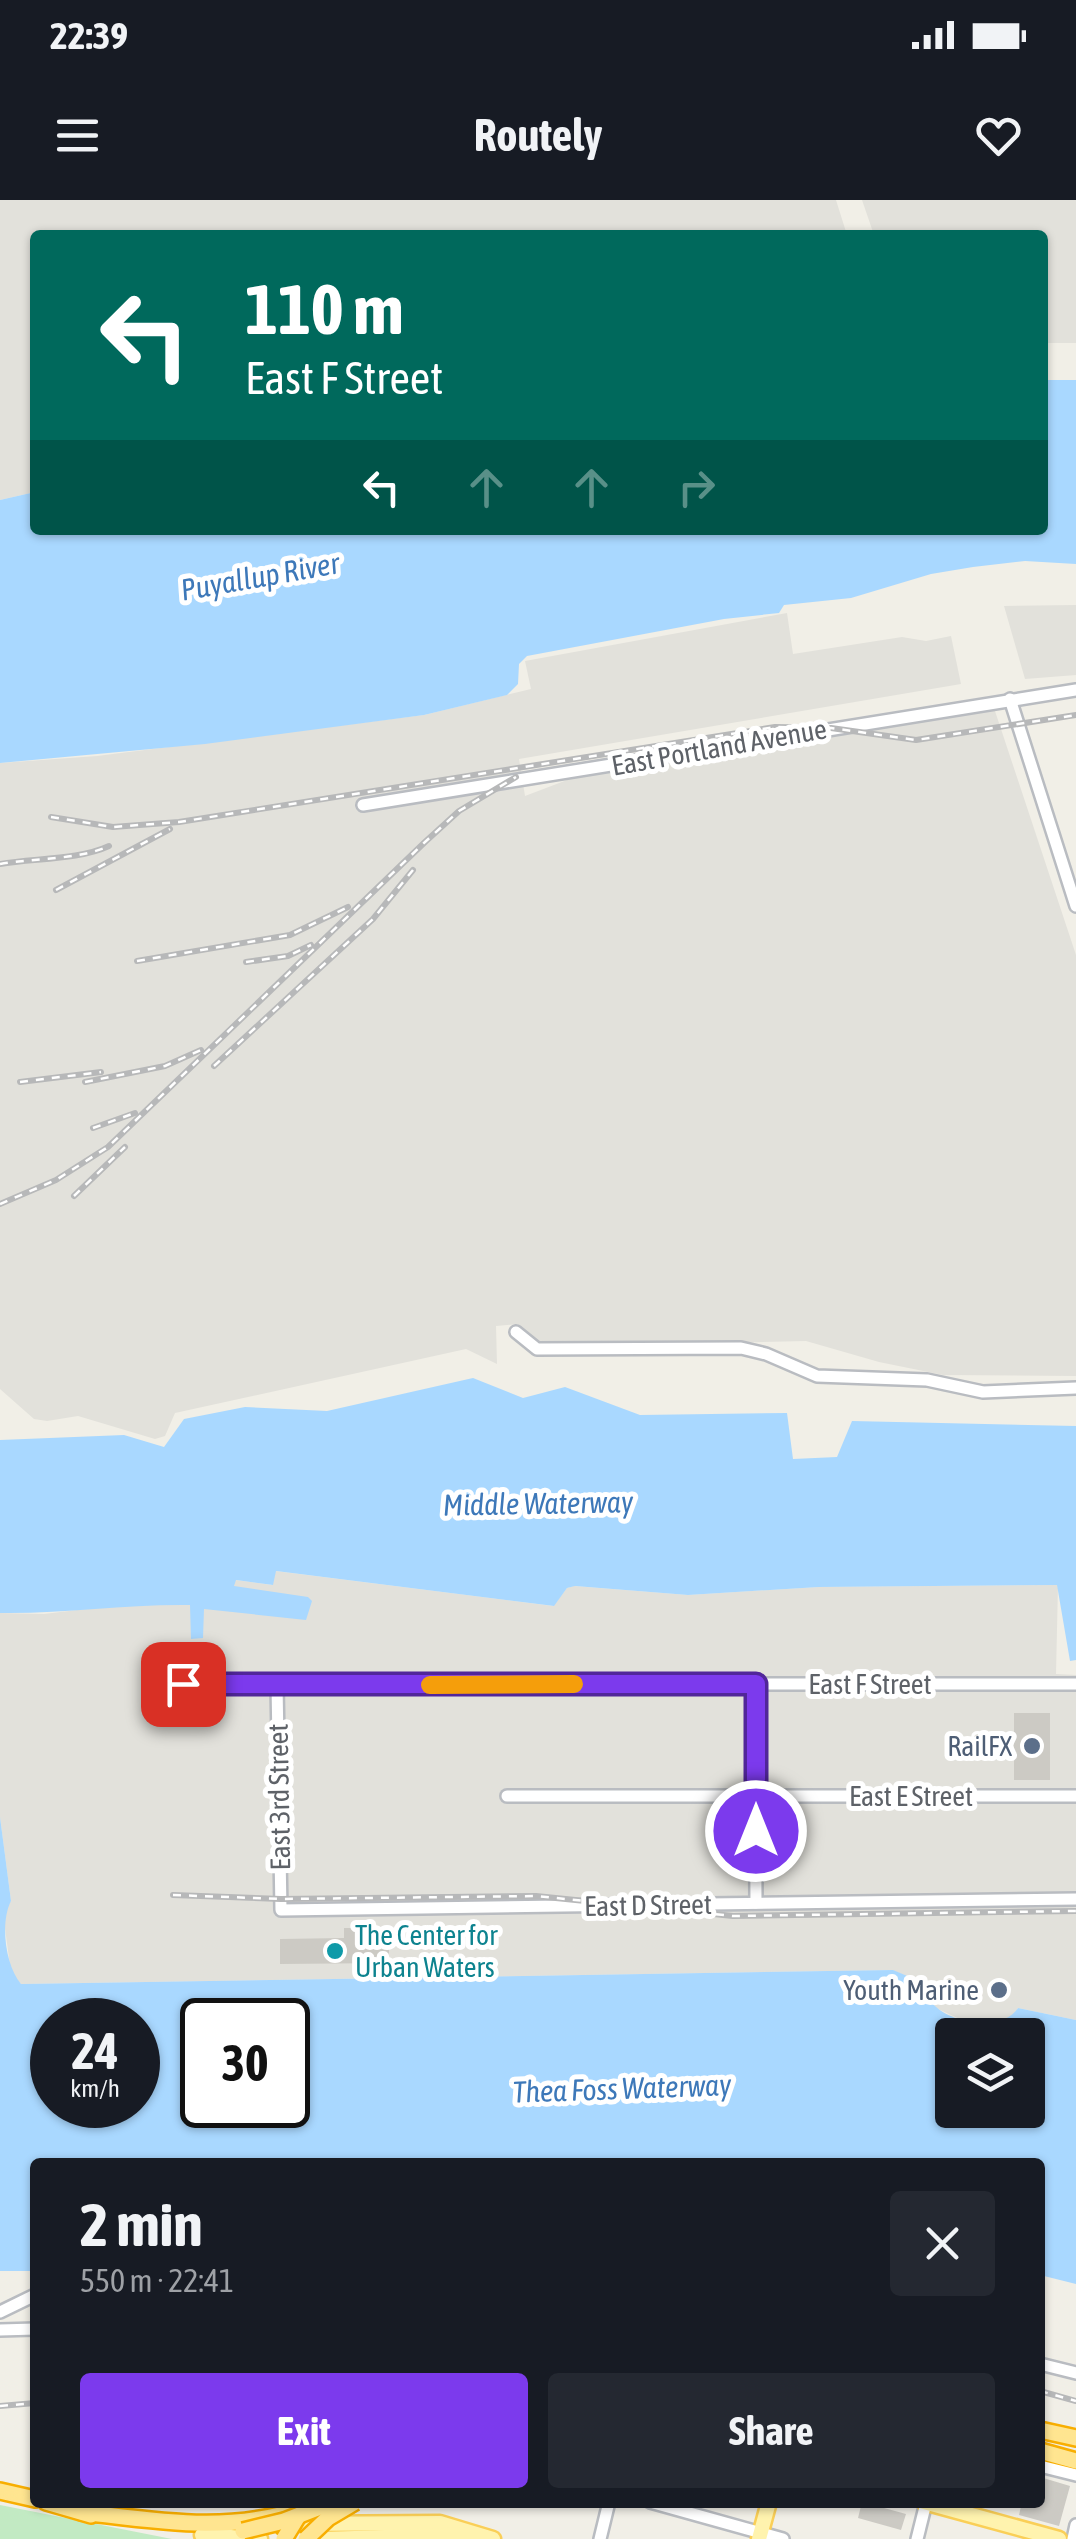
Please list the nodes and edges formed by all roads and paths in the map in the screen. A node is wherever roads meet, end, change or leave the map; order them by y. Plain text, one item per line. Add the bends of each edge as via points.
1 (1076, 690) edge
2 (1010, 699) junction
3 (363, 805) dead end
4 (1076, 906) edge
5 (516, 1332) dead end
6 (1076, 1388) edge
7 (183, 1684) dead end
8 (756, 1684) junction
9 (1076, 1684) edge
10 (277, 1685) junction
11 (506, 1796) dead end
12 (756, 1796) junction
13 (1076, 1796) edge
14 (1076, 1898) edge
15 (756, 1903) junction
16 (280, 1910) joint
17 (30, 2298) edge
18 (0, 2312) edge
19 (30, 2329) edge
20 (0, 2330) edge
21 (1045, 2365) edge
22 (1076, 2373) edge
23 (1045, 2431) edge
24 (1076, 2438) edge
25 (1045, 2453) edge
26 (1076, 2461) edge
27 (1045, 2467) edge
28 (1076, 2475) edge
29 (0, 2491) edge
30 (30, 2499) edge
31 (68, 2508) edge
32 (297, 2508) edge
33 (309, 2508) edge
34 (318, 2508) edge
35 (346, 2508) edge
36 (608, 2508) edge
37 (669, 2508) edge
38 (767, 2508) edge
39 (924, 2508) edge
40 (971, 2509) edge
41 (82, 2512) junction
42 (1076, 2525) edge
43 (242, 2527) junction
44 (202, 2534) junction
45 (474, 2536) edge
46 (760, 2536) edge
47 (260, 2539) edge
48 (284, 2539) edge
49 (306, 2539) edge
50 (326, 2539) edge
51 (493, 2539) edge
52 (600, 2539) edge
53 (783, 2539) edge
54 (917, 2539) edge
55 (1059, 2539) edge
56 (1073, 2539) edge

1 - 2 street, East Portland Avenue
2 - 3 street, East Portland Avenue
2 - 4 street
5 - 6 street via 536,1349 741,1348 817,1376 927,1380 983,1392
7 - 10 street, East F Street
8 - 9 street, East F Street
8 - 10 street, East F Street
8 - 12 street
10 - 16 street, East 3rd Street
11 - 12 street, East E Street
12 - 13 street, East E Street
12 - 15 street
14 - 15 street, East D Street
15 - 16 street, East D Street
17 - 18 street
19 - 20 street
21 - 22 street
23 - 24 highway
25 - 26 highway
27 - 28 street
29 - 30 highway
31 - 41 highway
32 - 43 highway
33 - 48 highway, bridge
34 - 43 highway, bridge via 284,2522
35 - 49 highway, bridge
36 - 52 street
37 - 46 street
38 - 46 main road
39 - 54 street
40 - 55 main road
41 - 43 highway
41 - 44 highway
42 - 56 street
43 - 44 highway
43 - 45 main road via 432,2522
44 - 47 main road
45 - 50 main road
45 - 51 main road
46 - 53 street

